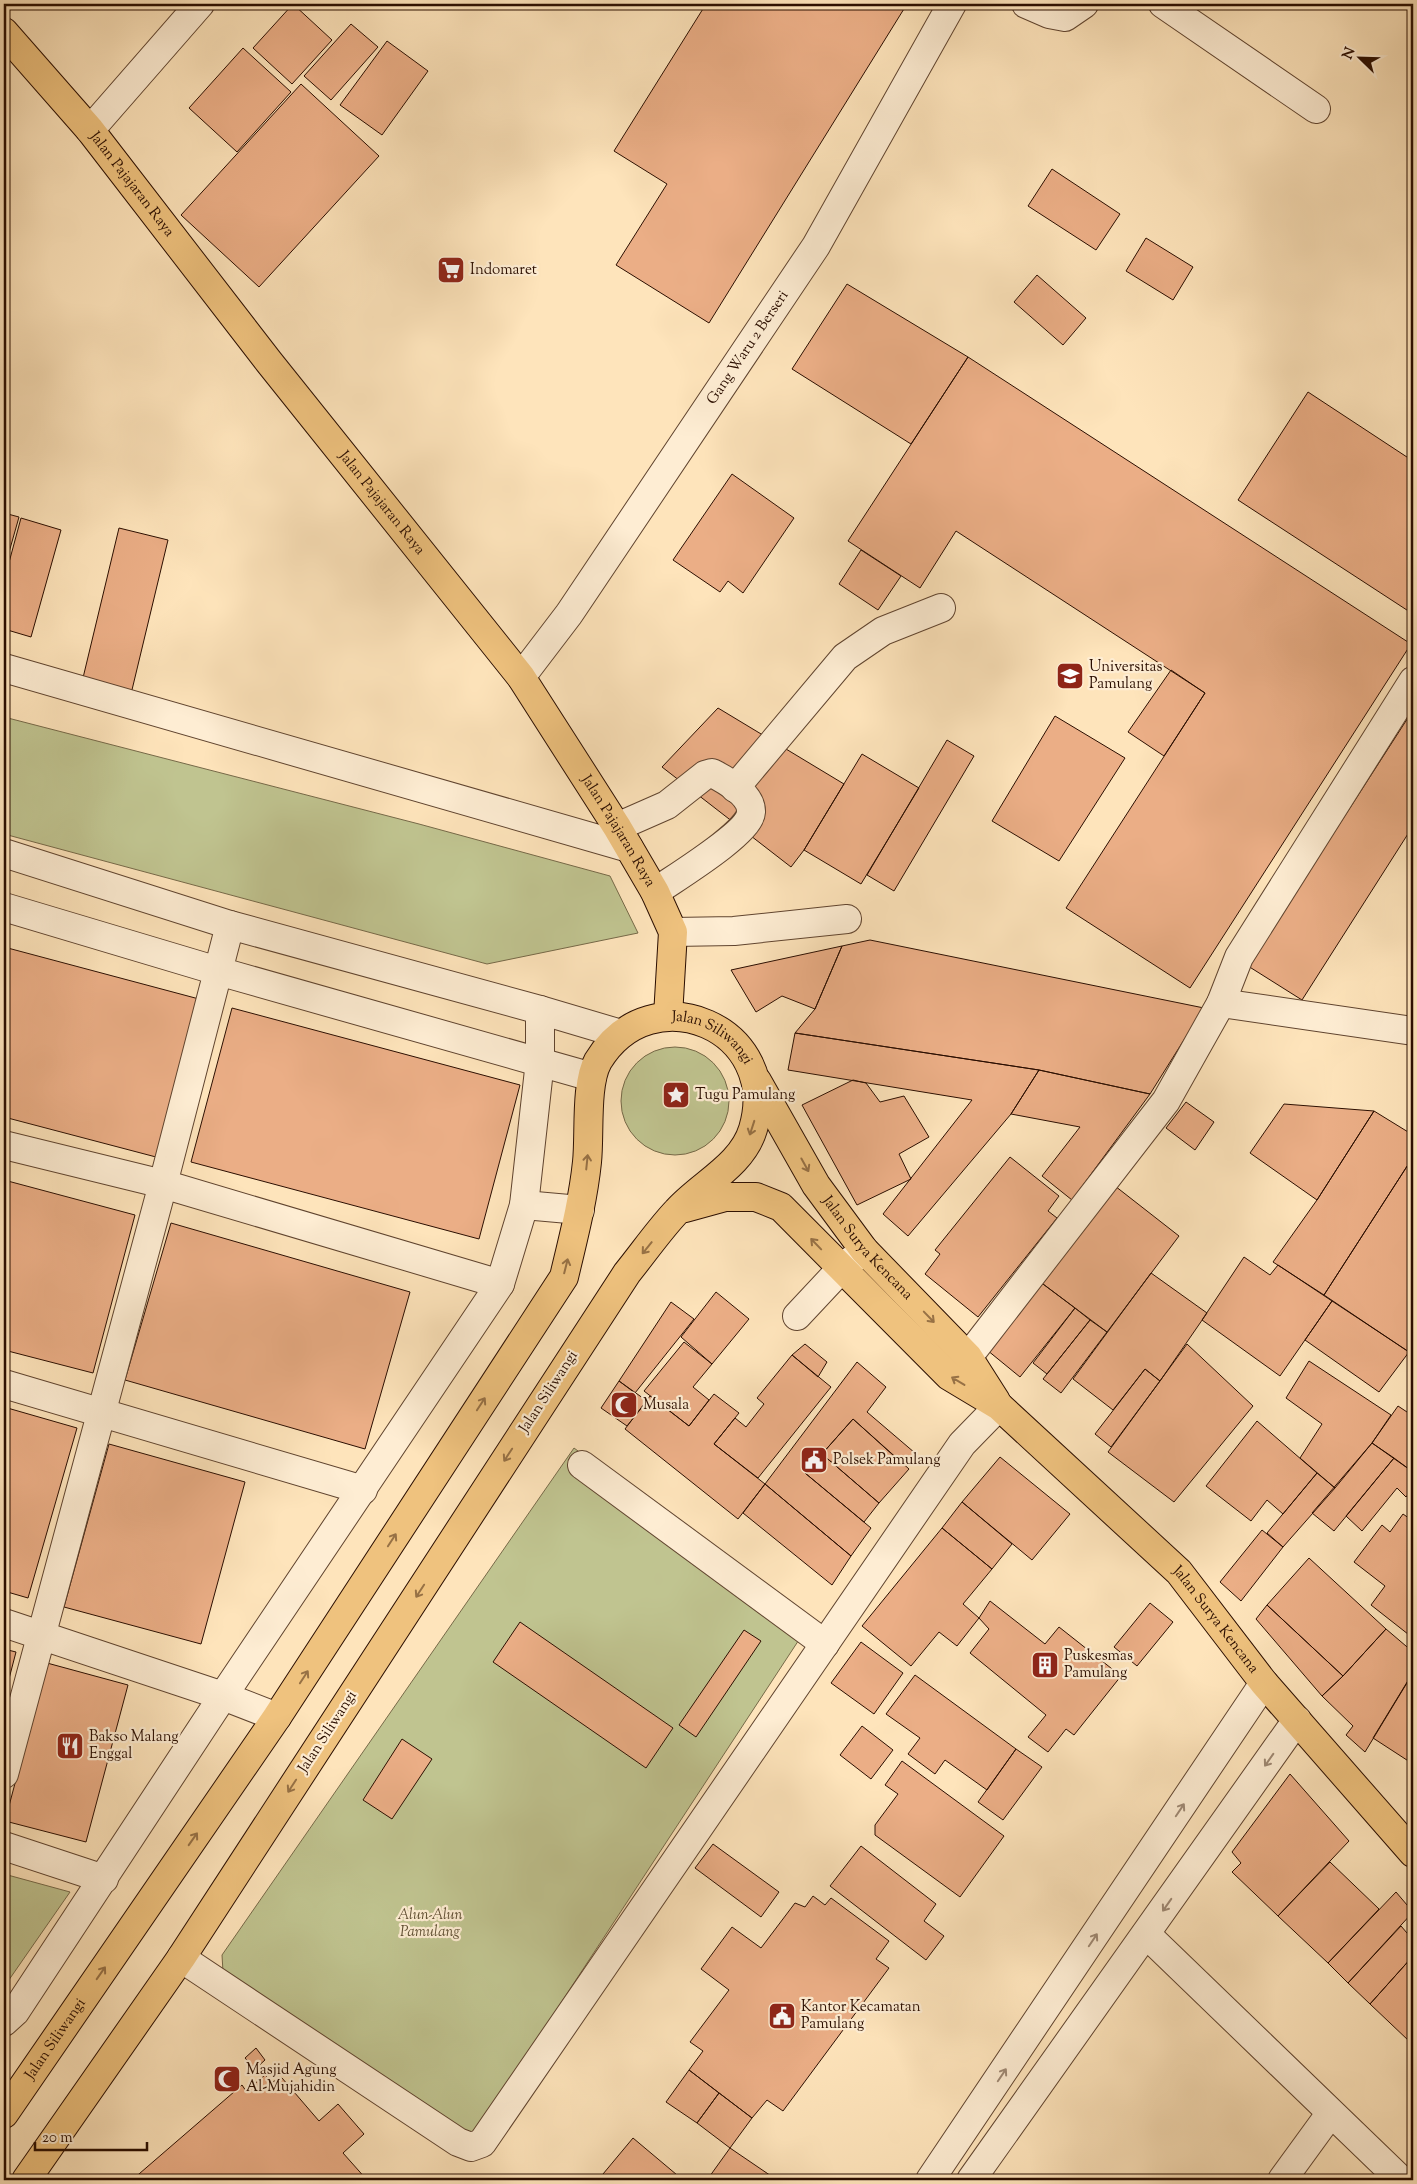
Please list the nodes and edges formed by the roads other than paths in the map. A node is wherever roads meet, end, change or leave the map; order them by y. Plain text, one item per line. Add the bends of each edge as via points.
1 (200, 4) edge
2 (952, 4) edge
3 (1026, 4) edge
4 (1084, 4) edge
5 (1163, 4) edge
6 (4, 32) edge
7 (1316, 109) dead end
8 (90, 130) junction
9 (941, 608) dead end
10 (4, 668) edge
11 (521, 677) junction
12 (1413, 681) edge
13 (735, 788) junction
14 (623, 837) junction
15 (4, 853) edge
16 (654, 892) junction
17 (4, 906) edge
18 (847, 919) dead end
19 (230, 925) junction
20 (674, 932) junction
21 (218, 971) junction
22 (1221, 1003) junction
23 (540, 1010) junction
24 (668, 1016) junction
25 (1413, 1031) edge
26 (621, 1034) junction
27 (540, 1061) junction
28 (592, 1077) junction
29 (755, 1077) junction
30 (4, 1145) edge
31 (163, 1184) junction
32 (524, 1205) junction
33 (580, 1210) junction
34 (678, 1210) junction
35 (864, 1250) junction
36 (841, 1269) junction
37 (500, 1284) junction
38 (797, 1316) dead end
39 (968, 1357) junction
40 (4, 1384) edge
41 (999, 1406) junction
42 (101, 1413) junction
43 (582, 1465) dead end
44 (363, 1490) junction
45 (4, 1623) edge
46 (42, 1634) junction
47 (825, 1644) junction
48 (1264, 1683) junction
49 (222, 1696) junction
50 (277, 1717) junction
51 (1297, 1720) junction
52 (4, 1774) edge
53 (4, 1846) edge
54 (1413, 1852) edge
55 (104, 1879) junction
56 (1146, 1934) junction
57 (180, 1958) junction
58 (4, 2022) edge
59 (4, 2114) edge
60 (1330, 2114) junction
61 (975, 2116) junction
62 (1005, 2133) junction
63 (26, 2180) edge
64 (930, 2180) edge
65 (972, 2180) edge
66 (1282, 2180) edge
67 (1401, 2180) edge

1 - 8 street
2 - 11 street, Gang Waru 2 Berseri via 816,246 569,614
3 - 4 street via 1065,17
5 - 7 street
6 - 8 main road, Jalan Pajajaran Raya
8 - 11 main road, Jalan Pajajaran Raya via 269,362
9 - 13 street via 884,631 845,657
10 - 14 street
11 - 14 main road, Jalan Pajajaran Raya
12 - 22 street via 1240,957
13 - 14 street via 712,773 705,775
13 - 16 street via 749,802 751,813 748,821 725,844
14 - 16 main road, Jalan Pajajaran Raya
15 - 19 street
16 - 20 main road, Jalan Pajajaran Raya
17 - 21 street
18 - 20 street via 734,931
19 - 21 street
19 - 23 street
20 - 24 main road
21 - 27 street
21 - 31 street
22 - 25 street
22 - 39 street via 1166,1101
23 - 26 street
23 - 27 street
24 - 26 main road, Jalan Siliwangi via 640,1022
24 - 29 main road, Jalan Siliwangi via 698,1019 724,1032 743,1052
26 - 28 main road, Jalan Siliwangi via 597,1062
27 - 28 street
27 - 32 street
33 -> 28 main road, Jalan Siliwangi via 588,1161
29 -> 34 main road, Jalan Siliwangi via 758,1104 753,1130 740,1154
29 -> 35 main road, Jalan Surya Kencana via 816,1185
30 - 31 street
31 - 37 street
31 - 42 street
32 - 33 street
32 - 37 street
50 -> 33 main road, Jalan Siliwangi via 564,1277
36 -> 34 main road, Jalan Surya Kencana via 781,1208 756,1197 725,1197
34 -> 57 main road, Jalan Siliwangi via 627,1273
35 - 36 street
35 -> 39 main road, Jalan Surya Kencana
36 - 38 street
41 -> 36 main road, Jalan Surya Kencana via 949,1376
37 - 44 street
39 - 41 main road, Jalan Surya Kencana
40 - 42 street
41 - 47 street via 962,1444
41 - 48 main road, Jalan Surya Kencana via 1179,1572
42 - 44 street
42 - 46 street
43 - 47 street
44 - 49 street
45 - 46 street
46 - 49 street
46 - 52 street
47 - 57 street via 482,2143 471,2147 458,2142
48 - 51 main road, Jalan Surya Kencana
61 -> 48 street
49 - 50 street
49 - 55 street
59 -> 50 main road, Jalan Siliwangi
51 - 54 main road, Jalan Surya Kencana
51 -> 56 street
53 - 55 street
55 - 58 street via 15,2012
56 - 60 street
56 - 62 street
57 - 63 main road, Jalan Siliwangi
60 - 66 street
60 - 67 street
61 - 62 street
61 - 64 street
62 - 65 street

